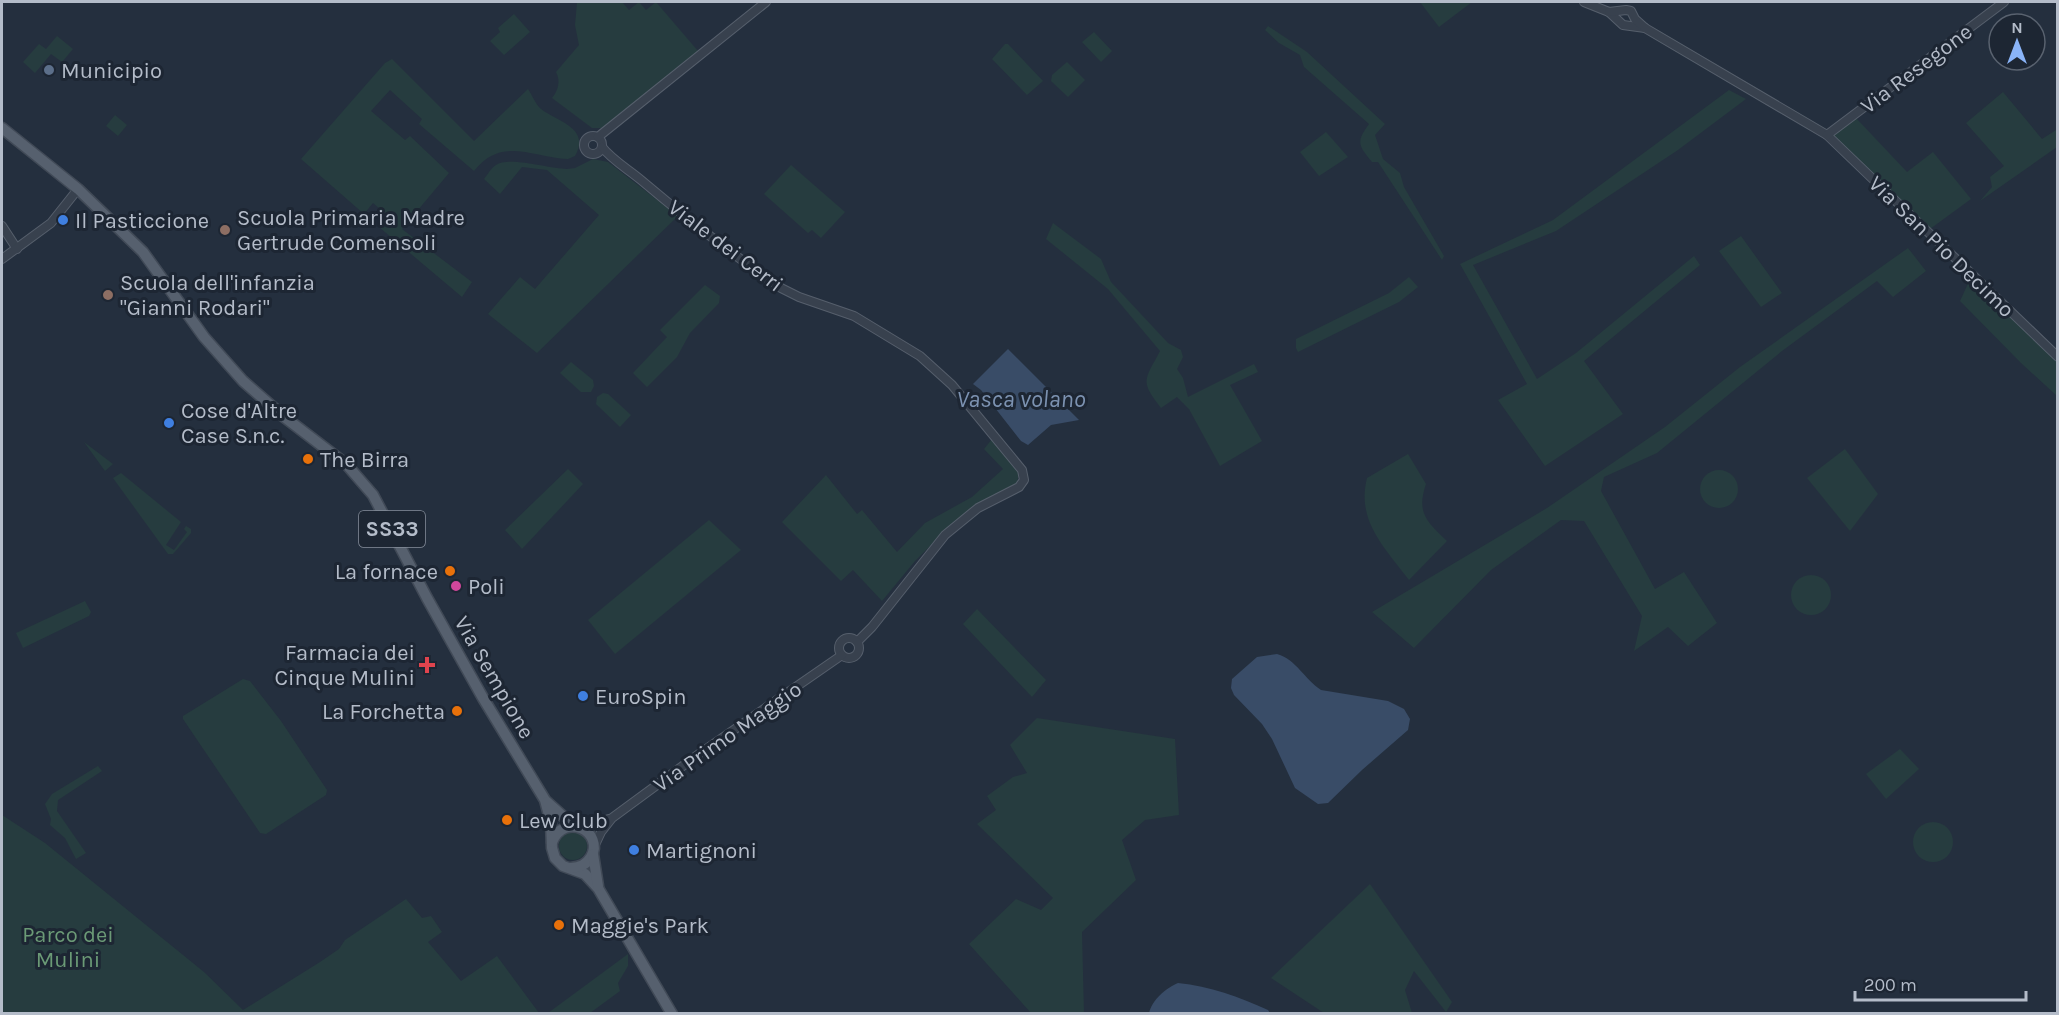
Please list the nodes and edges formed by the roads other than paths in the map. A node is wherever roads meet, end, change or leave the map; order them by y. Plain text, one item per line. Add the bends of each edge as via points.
1 (766, 2) edge
2 (1584, 2) edge
3 (2004, 2) edge
4 (1623, 10) junction
5 (1609, 12) junction
6 (1619, 21) junction
7 (1633, 22) junction
8 (2, 128) edge
9 (1827, 135) junction
10 (78, 189) junction
11 (2, 226) edge
12 (18, 249) junction
13 (2, 259) edge
14 (2058, 357) edge
15 (1020, 466) joint
16 (857, 642) junction
17 (842, 655) junction
18 (545, 800) junction
19 (612, 818) junction
20 (577, 826) junction
21 (552, 842) junction
22 (593, 850) junction
23 (568, 867) junction
24 (598, 888) junction
25 (672, 1014) edge

1 - 15 street, Viale dei Cerri via 602,144 676,210 781,288 854,316 920,356 952,385
2 - 5 street
3 - 9 street, Via Resegone
4 - 5 street
4 - 6 street
4 - 7 street via 1631,11
5 - 6 street
6 - 7 street via 1623,25
7 - 9 street, Via San Pio Decimo
8 - 10 main road, Via Sempione / SS33
9 - 14 street, Via San Pio Decimo
10 - 12 street via 53,220
10 - 18 main road, Via Sempione / SS33 via 146,255 204,337 243,381 347,465 373,495 483,698
11 - 12 street
12 - 13 street
15 - 16 street, Via Primo Maggio via 1024,477 1021,485 978,508 950,531
16 - 17 street, Via Primo Maggio via 856,656
16 - 17 street, Via Primo Maggio via 842,642
17 - 19 street, Via Primo Maggio
18 - 20 main road, Via Sempione / SS33
18 - 21 main road, Via Sempione / SS33
19 - 20 street, Via Primo Maggio
19 - 22 street, Via Primo Maggio
20 - 21 main road via 562,828
20 - 22 main road, SS33 via 590,834
21 - 23 main road, SS33 via 555,858
22 - 23 main road via 584,865
22 - 24 main road, SS33
23 - 24 main road, SS33 via 585,874
24 - 25 main road, SS33

